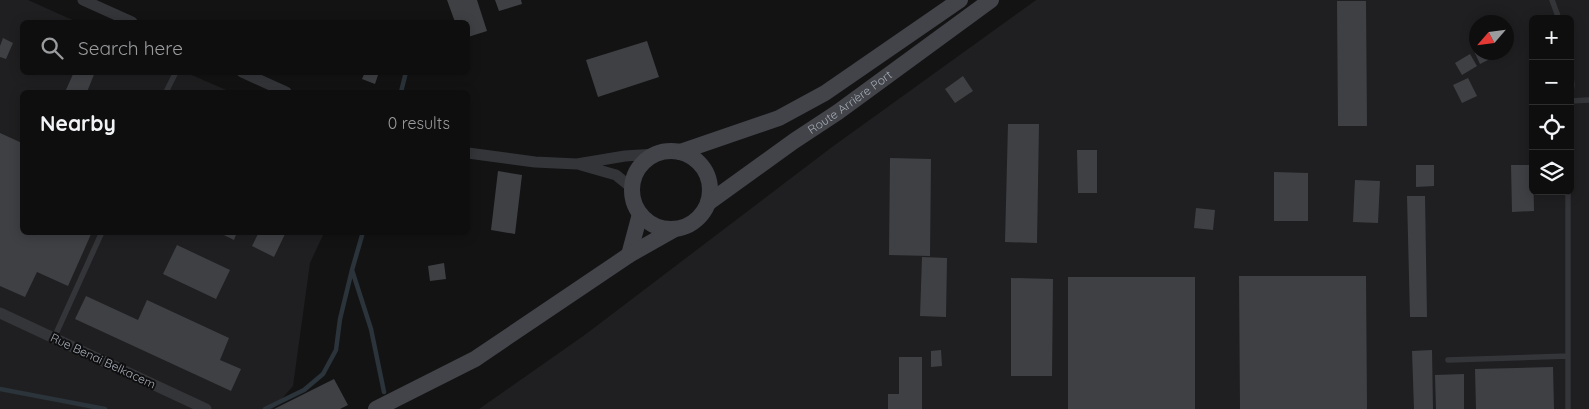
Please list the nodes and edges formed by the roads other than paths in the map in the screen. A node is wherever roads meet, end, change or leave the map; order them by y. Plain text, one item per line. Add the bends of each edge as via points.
1 (83, 0) edge
2 (991, 0) edge
3 (1552, 0) edge
4 (954, 2) edge
5 (1557, 15) edge
6 (128, 20) edge
7 (174, 75) edge
8 (249, 75) edge
9 (167, 90) edge
10 (282, 90) edge
11 (1574, 100) edge
12 (1589, 100) edge
13 (680, 152) junction
14 (470, 153) edge
15 (656, 154) junction
16 (577, 164) junction
17 (632, 188) junction
18 (1568, 195) edge
19 (708, 203) junction
20 (640, 214) junction
21 (675, 229) junction
22 (101, 235) edge
23 (629, 255) junction
24 (0, 313) edge
25 (54, 338) junction
26 (1568, 356) junction
27 (1448, 360) dead end
28 (206, 409) edge
29 (376, 409) edge
30 (1568, 409) edge

1 - 6 street
2 - 19 street, Route Arrière Port
3 - 5 lane
4 - 13 street, Route Arrière Port via 825,93 779,118
7 - 9 lane
8 - 10 street
11 - 12 lane
13 - 15 street
13 - 19 street via 702,166 710,190
14 - 16 street
15 - 16 street
15 - 17 street via 639,168
16 - 17 street via 616,175
17 - 20 street
18 - 26 lane
19 - 21 street via 695,221
20 - 21 street via 650,223
20 - 23 street
21 - 23 street
22 - 25 lane
23 - 29 street via 475,358
24 - 25 street, Rue Benai Belkacem
25 - 28 street, Rue Benai Belkacem
26 - 27 lane
26 - 30 lane

